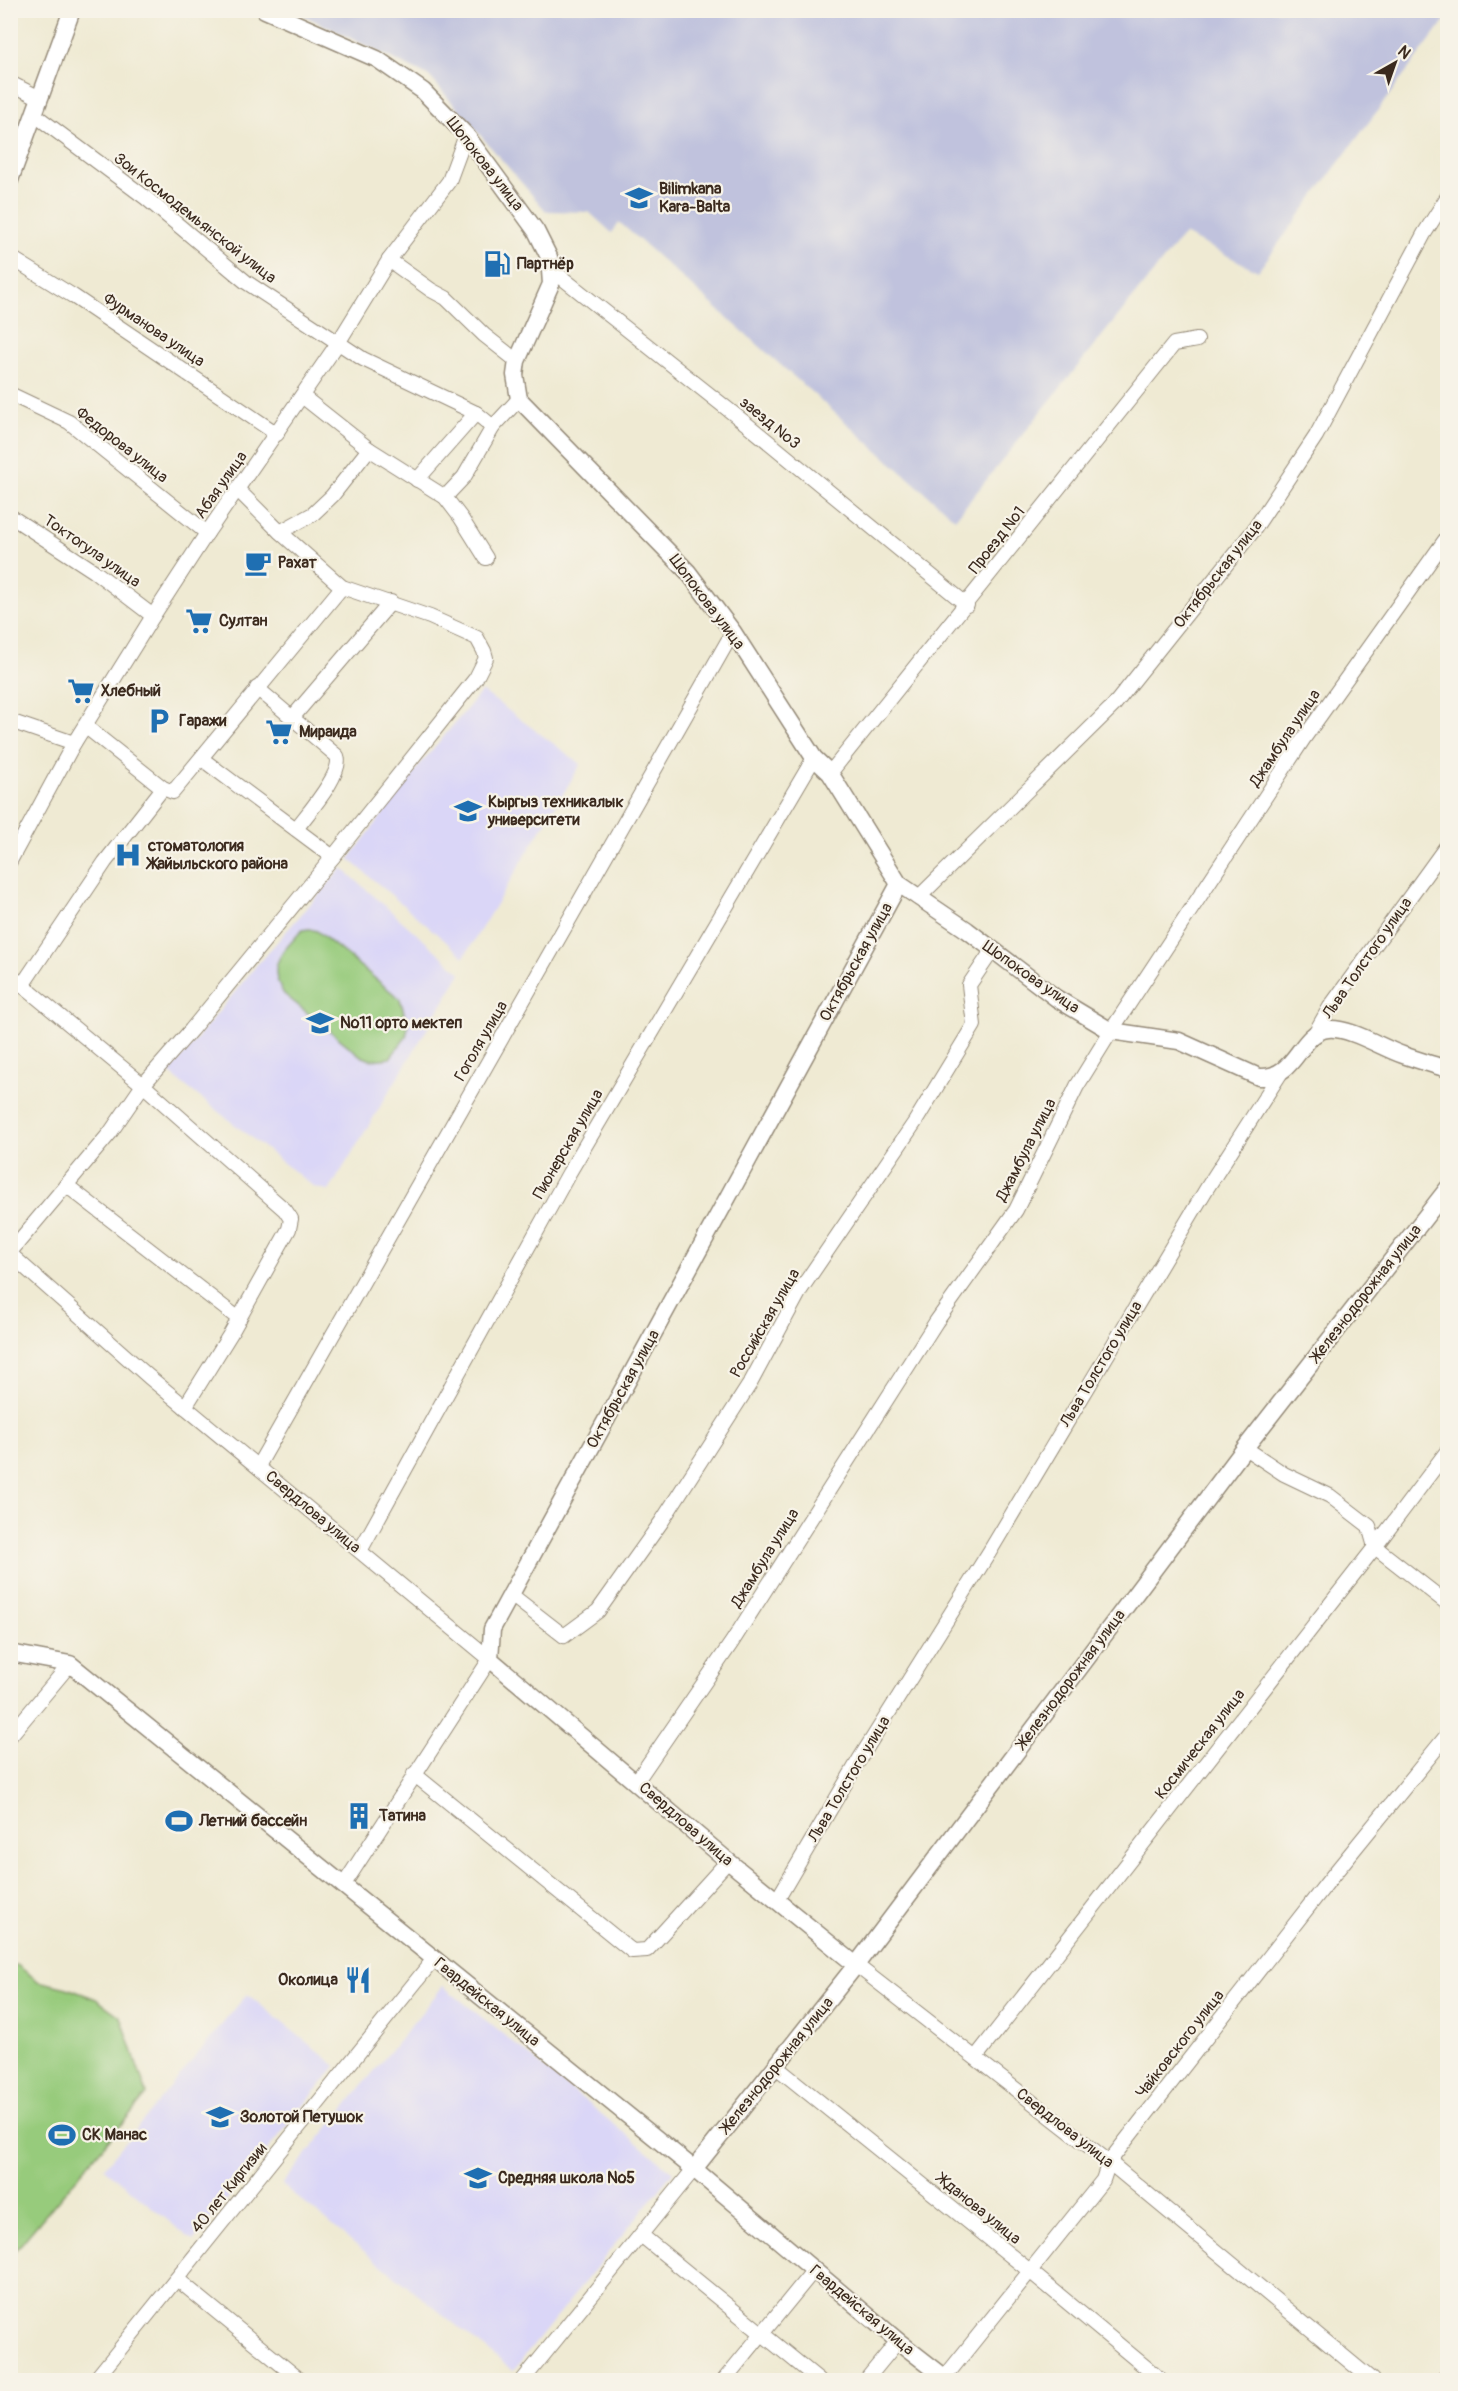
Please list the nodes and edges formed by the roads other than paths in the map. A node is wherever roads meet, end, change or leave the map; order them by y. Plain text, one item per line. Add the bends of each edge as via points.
1 (72, 10) edge
2 (265, 10) edge
3 (10, 83) edge
4 (40, 98) junction
5 (35, 115) junction
6 (466, 135) junction
7 (10, 180) edge
8 (1448, 196) edge
9 (10, 256) edge
10 (389, 260) junction
11 (551, 269) junction
12 (1197, 340) dead end
13 (338, 343) junction
14 (517, 361) junction
15 (10, 394) edge
16 (302, 396) junction
17 (519, 399) junction
18 (476, 413) junction
19 (493, 427) junction
20 (277, 434) junction
21 (369, 449) junction
22 (417, 480) junction
23 (238, 490) junction
24 (445, 497) junction
25 (10, 516) edge
26 (280, 532) junction
27 (207, 533) junction
28 (1448, 536) edge
29 (486, 558) dead end
30 (342, 587) junction
31 (391, 602) junction
32 (967, 605) junction
33 (153, 616) junction
34 (733, 632) junction
35 (257, 688) junction
36 (292, 718) junction
37 (10, 721) edge
38 (85, 726) junction
39 (74, 743) junction
40 (814, 758) junction
41 (202, 759) junction
42 (830, 773) junction
43 (163, 788) junction
44 (296, 829) junction
45 (1448, 844) edge
46 (333, 857) junction
47 (10, 861) edge
48 (899, 884) junction
49 (918, 898) junction
50 (992, 951) junction
51 (10, 975) edge
52 (23, 984) junction
53 (1111, 1031) junction
54 (1314, 1035) junction
55 (1448, 1070) edge
56 (1280, 1074) junction
57 (143, 1085) junction
58 (66, 1185) junction
59 (1448, 1188) edge
60 (10, 1253) edge
61 (239, 1319) junction
62 (185, 1407) junction
63 (1245, 1448) junction
64 (1448, 1450) edge
65 (258, 1466) junction
66 (1375, 1547) junction
67 (360, 1551) junction
68 (510, 1594) junction
69 (1448, 1604) edge
70 (10, 1653) edge
71 (490, 1659) junction
72 (70, 1664) junction
73 (1448, 1734) edge
74 (10, 1736) edge
75 (414, 1774) junction
76 (636, 1782) junction
77 (729, 1861) junction
78 (343, 1886) junction
79 (777, 1900) junction
80 (434, 1959) junction
81 (856, 1965) junction
82 (976, 2057) junction
83 (775, 2066) junction
84 (1109, 2162) junction
85 (694, 2169) junction
86 (640, 2235) junction
87 (814, 2270) junction
88 (1031, 2272) junction
89 (177, 2279) junction
90 (761, 2334) junction
91 (898, 2341) junction
92 (947, 2379) edge
93 (96, 2380) edge
94 (300, 2380) edge
95 (523, 2380) edge
96 (724, 2380) edge
97 (819, 2380) edge
98 (866, 2380) edge
99 (1161, 2380) edge
100 (1372, 2380) edge

1 - 4 street
2 - 6 street, Шопокова улица via 377,59 423,91
3 - 4 street
4 - 5 street
5 - 7 street
5 - 13 street, Зои Космодемьянской улица via 146,198 246,282
6 - 10 street, Абая улица via 449,181
6 - 11 street, Шопокова улица via 536,231
8 - 49 street, Октябрьская улица via 1316,436 1253,531 1114,705
9 - 20 street, Фурманова улица
10 - 13 street, Абая улица
10 - 14 street via 446,298
11 - 14 street via 550,284
11 - 32 street, заезд №3
12 - 32 street, Проезд №1 via 1174,344
13 - 16 street, Абая улица
13 - 18 street, Зои Космодемьянской улица
14 - 17 street
15 - 27 street, Федорова улица via 69,422
16 - 20 street, Абая улица
16 - 21 street
17 - 19 street
17 - 34 street, Шопокова улица via 688,572
18 - 19 street, Зои Космодемьянской улица
18 - 22 street
19 - 24 street via 464,477
20 - 23 street, Абая улица
21 - 22 street
21 - 26 street via 313,514
22 - 24 street
23 - 26 street
23 - 27 street, Абая улица
24 - 29 street
25 - 33 street, Токтогула улица via 94,571
26 - 30 street
27 - 33 street, Абая улица
28 - 53 street, Джамбула улица via 1304,738
30 - 31 street
30 - 35 street
31 - 36 street
31 - 46 street via 477,638 486,658 476,678
32 - 42 street, Проезд №1
33 - 38 street, Абая улица
34 - 40 street, Шопокова улица
34 - 65 street, Гоголя улица
35 - 36 street
35 - 41 street
36 - 44 street via 339,761 333,778
37 - 39 street
38 - 39 street, Абая улица
38 - 43 street
39 - 47 street, Абая улица
40 - 42 street, Шопокова улица
40 - 67 street, Пионерская улица via 569,1173
41 - 43 street via 174,792
41 - 44 street
42 - 48 street, Шопокова улица
43 - 52 street via 105,862
44 - 46 street
45 - 54 street, Льва Толстого улица
46 - 57 street
48 - 49 street, Шопокова улица
48 - 68 street, Октябрьская улица
49 - 50 street, Шопокова улица
50 - 53 street, Шопокова улица via 1056,998
50 - 68 street, Российская улица via 969,985 974,1025 903,1140 801,1289 751,1382 662,1521 598,1611 564,1636
51 - 52 street
52 - 57 street
53 - 56 street, Шопокова улица via 1179,1041 1259,1077
53 - 76 street, Джамбула улица via 1077,1086 1016,1210 936,1322 732,1642
54 - 55 street via 1326,1029 1339,1029
54 - 56 street, Льва Толстого улица
56 - 79 street, Льва Толстого улица via 1207,1188
57 - 58 street via 110,1133
57 - 61 street via 289,1215 289,1229
58 - 60 street
58 - 61 street
59 - 63 street, Железнодорожная улица
60 - 62 street, Свердлова улица
61 - 62 street
62 - 65 street, Свердлова улица
63 - 66 street via 1284,1474 1330,1496 1369,1526
63 - 81 street, Железнодорожная улица
64 - 66 street, Космическая улица
65 - 67 street, Свердлова улица
66 - 69 street
66 - 82 street, Космическая улица
67 - 71 street, Свердлова улица
68 - 71 street, Октябрьская улица via 492,1629
70 - 72 street, Гвардейская улица
71 - 75 street, Октябрьская улица
71 - 76 street, Свердлова улица
72 - 74 street
72 - 78 street, Гвардейская улица
73 - 84 street, Чайковского улица
75 - 77 street via 632,1951 647,1950
75 - 78 street, Октябрьская улица
76 - 77 street, Свердлова улица
77 - 79 street, Свердлова улица
78 - 80 street, Гвардейская улица
79 - 81 street, Свердлова улица
80 - 85 street, Гвардейская улица
80 - 89 street, 40 лет Киргизии
81 - 82 street, Свердлова улица
81 - 83 street, Железнодорожная улица
82 - 84 street, Свердлова улица
83 - 85 street, Железнодорожная улица
83 - 88 street, Жданова улица
84 - 88 street, Чайковского улица via 1103,2180
84 - 100 street, Свердлова улица
85 - 86 street
85 - 87 street, Гвардейская улица
86 - 90 street
86 - 95 street
87 - 90 street
87 - 91 street, Гвардейская улица
88 - 92 street, Чайковского улица
88 - 99 street, Жданова улица
89 - 93 street, 40 лет Киргизии
89 - 94 street
90 - 96 street
90 - 97 street
91 - 92 street, Гвардейская улица
91 - 98 street

